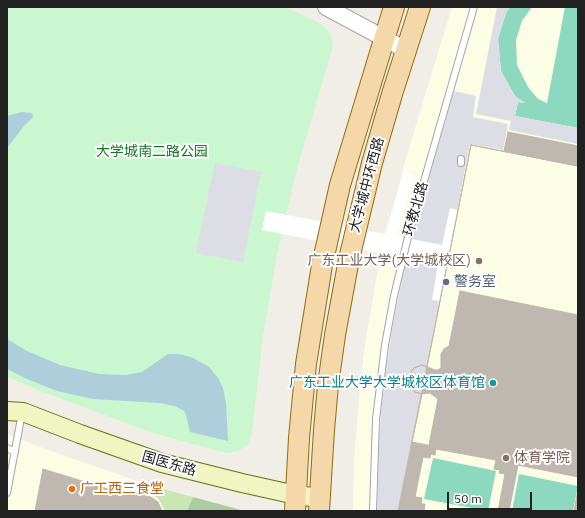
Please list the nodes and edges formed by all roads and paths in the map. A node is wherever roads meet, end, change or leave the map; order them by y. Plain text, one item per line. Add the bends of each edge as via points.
1 (326, 7) edge
2 (394, 7) edge
3 (420, 7) edge
4 (474, 7) edge
5 (384, 38) junction
6 (406, 50) junction
7 (7, 398) edge
8 (15, 411) edge
9 (7, 448) edge
10 (15, 452) junction
11 (7, 493) edge
12 (296, 503) edge
13 (319, 505) edge
14 (372, 511) edge

1 - 5 street
2 - 5 main road, 大学城中环西路
3 - 6 main road, 大学城中环西路
4 - 14 lane, 环教北路 via 409,231 393,301 376,419
5 - 6 street
5 - 12 main road, 大学城中环西路 via 340,185 322,265 306,364
6 - 13 main road, 大学城中环西路 via 372,164 347,266 328,385
7 - 8 main road, 国医东路 via 14,402
8 - 10 lane
8 - 12 main road, 国医东路 via 155,460 225,479
9 - 10 lane
10 - 11 lane
12 - 13 main road, 国医东路

